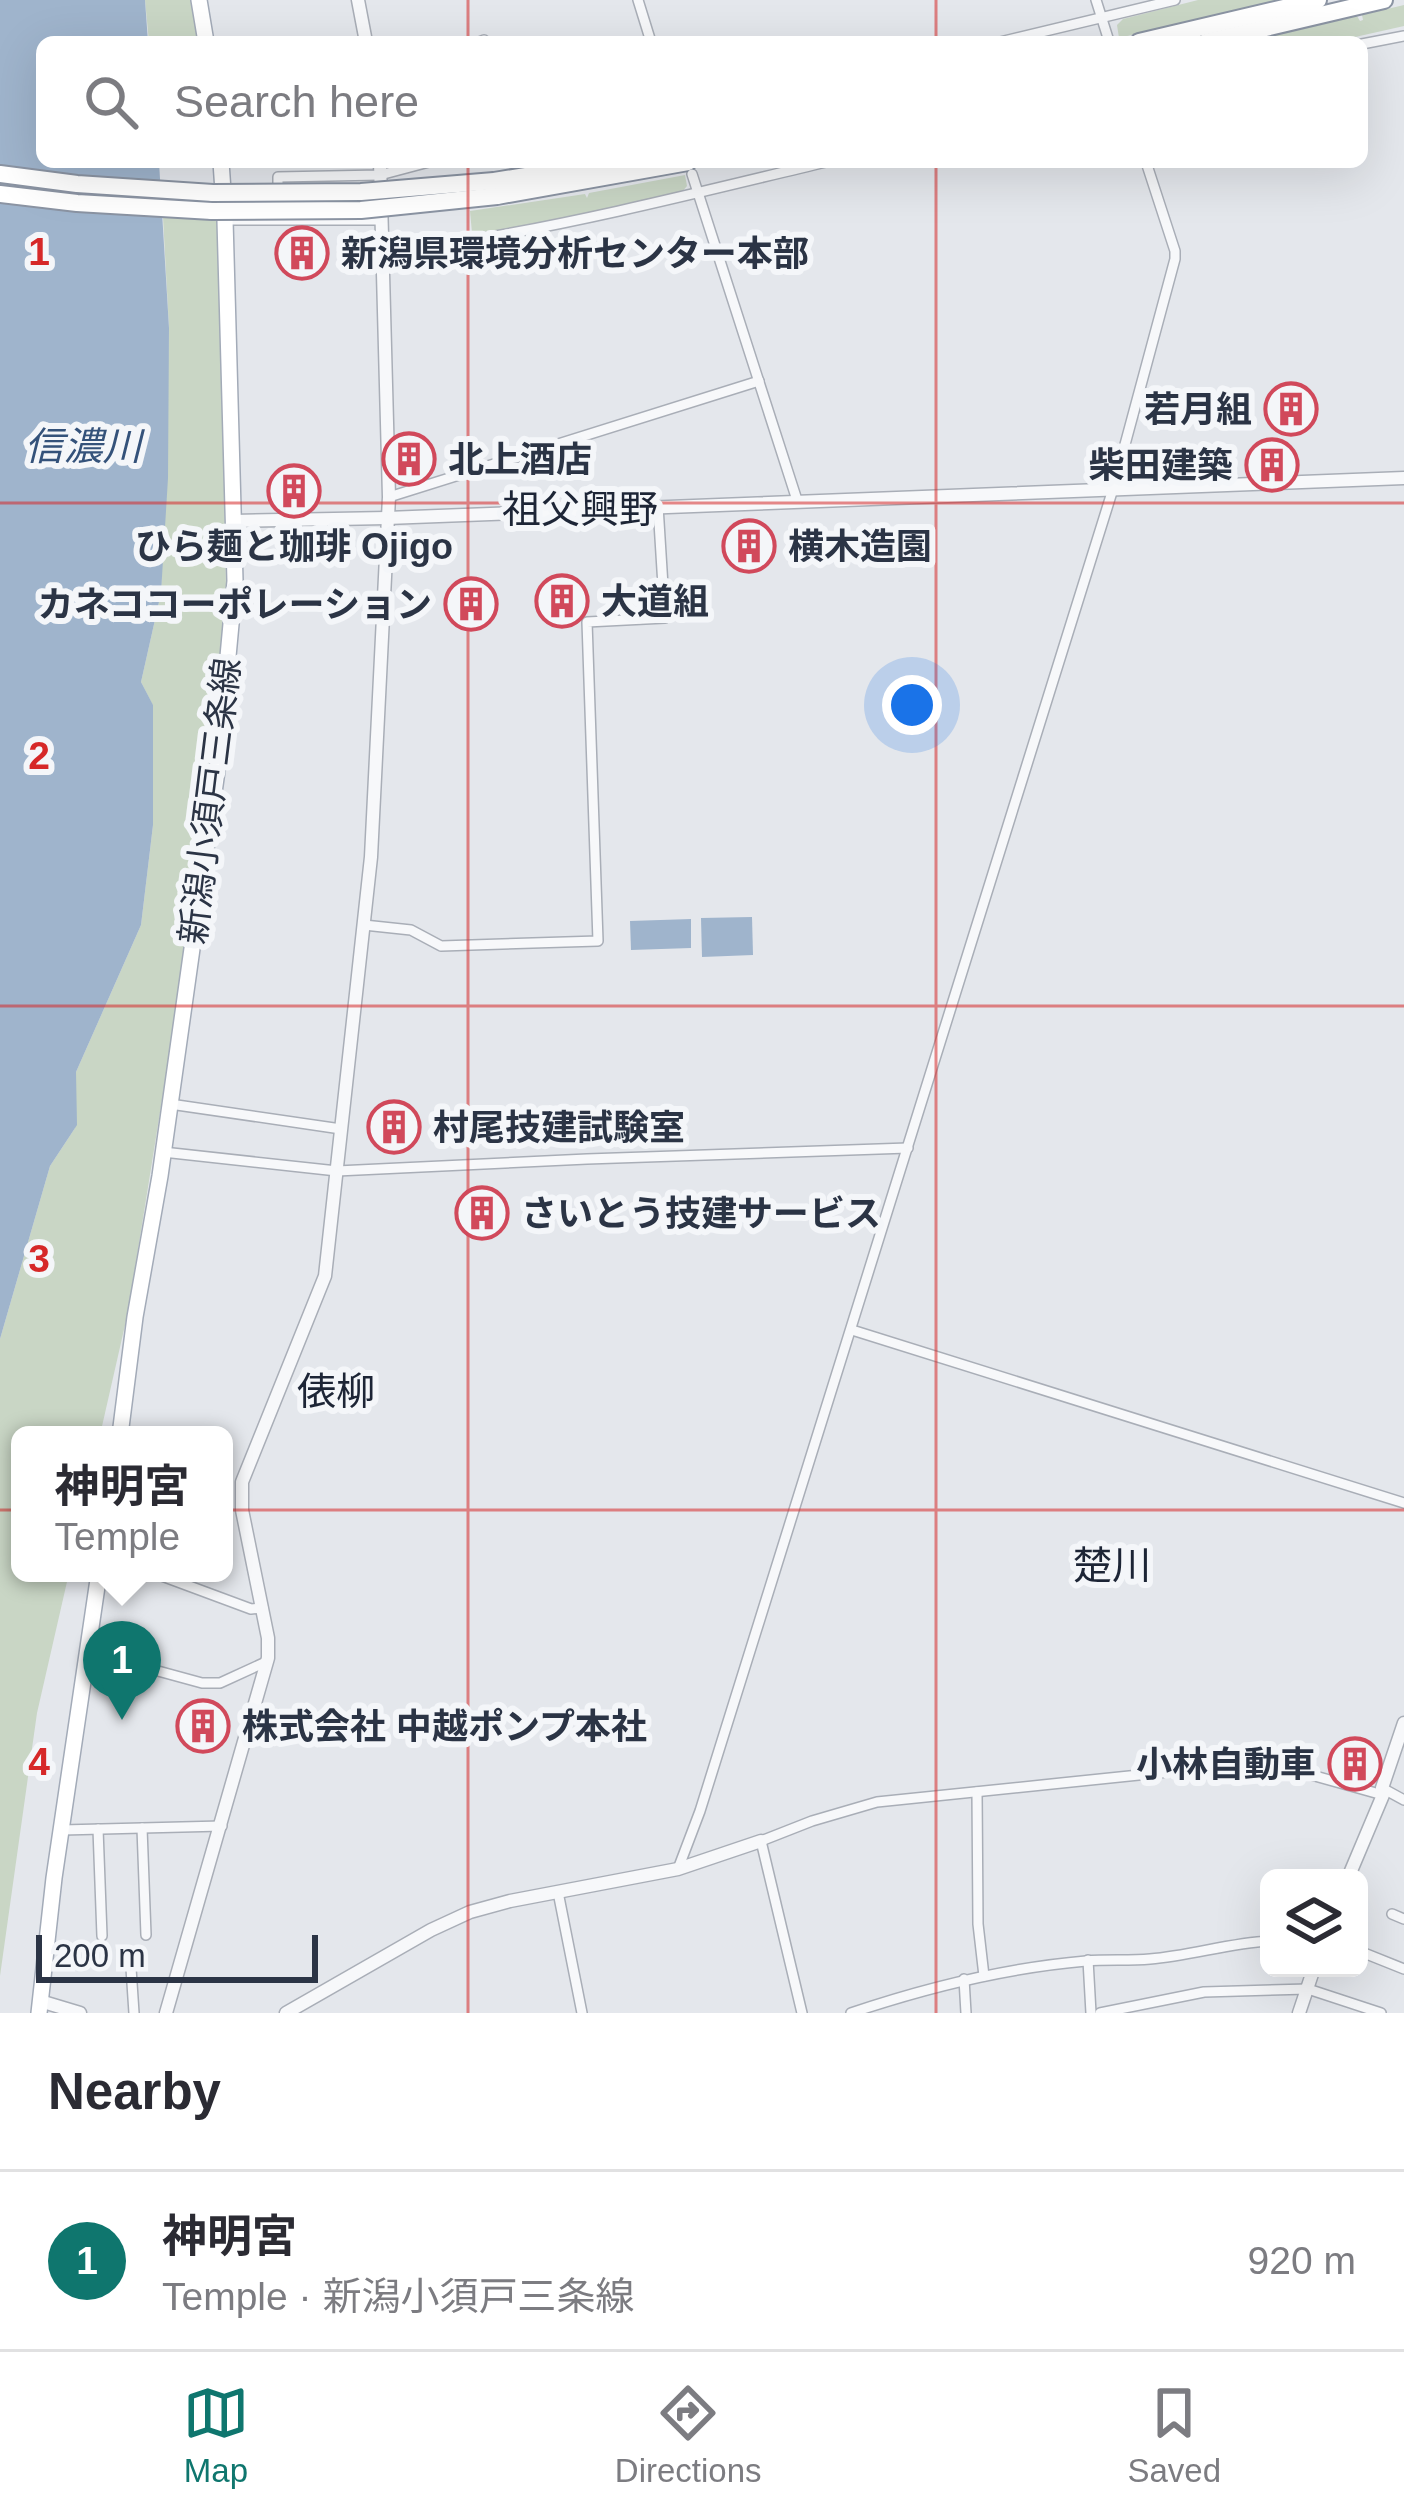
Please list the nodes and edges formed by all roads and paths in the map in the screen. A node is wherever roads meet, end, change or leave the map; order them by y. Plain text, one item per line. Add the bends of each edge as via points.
1 (199, 0) edge
2 (358, 0) edge
3 (638, 0) edge
4 (1096, 0) edge
5 (1174, 0) edge
6 (1318, 0) edge
7 (1384, 0) edge
8 (1102, 18) junction
9 (205, 36) edge
10 (365, 36) edge
11 (649, 36) edge
12 (1026, 36) edge
13 (1107, 36) edge
14 (1165, 36) edge
15 (1231, 36) edge
16 (1404, 36) edge
17 (1368, 43) edge
18 (221, 168) edge
19 (380, 168) edge
20 (585, 168) edge
21 (690, 168) edge
22 (801, 168) edge
23 (1148, 168) edge
24 (0, 174) edge
25 (495, 188) junction
26 (699, 192) junction
27 (0, 194) edge
28 (225, 220) junction
29 (382, 220) junction
30 (277, 221) junction
31 (383, 266) junction
32 (760, 381) junction
33 (1404, 478) edge
34 (1113, 490) junction
35 (389, 497) junction
36 (797, 500) junction
37 (658, 506) junction
38 (387, 518) junction
39 (234, 521) junction
40 (364, 926) junction
41 (170, 1104) junction
42 (341, 1129) junction
43 (908, 1148) junction
44 (164, 1152) junction
45 (337, 1171) junction
46 (852, 1330) junction
47 (121, 1426) edge
48 (1404, 1503) edge
49 (98, 1582) edge
50 (178, 1582) edge
51 (263, 1608) junction
52 (146, 1655) dead end
53 (268, 1661) junction
54 (1404, 1724) edge
55 (1382, 1791) junction
56 (977, 1792) junction
57 (1404, 1800) edge
58 (222, 1826) junction
59 (142, 1828) junction
60 (98, 1829) junction
61 (62, 1830) junction
62 (761, 1840) junction
63 (1352, 1869) edge
64 (678, 1870) junction
65 (558, 1892) junction
66 (1392, 1914) dead end
67 (1404, 1919) edge
68 (146, 1935) dead end
69 (102, 1936) dead end
70 (1260, 1941) edge
71 (130, 1953) dead end
72 (1368, 1955) edge
73 (1088, 1960) junction
74 (1404, 1969) edge
75 (984, 1976) junction
76 (1311, 1977) edge
77 (964, 1979) junction
78 (1308, 1989) junction
79 (40, 2007) edge
80 (881, 2008) edge
81 (80, 2013) edge
82 (134, 2013) edge
83 (166, 2013) edge
84 (286, 2013) edge
85 (582, 2013) edge
86 (802, 2013) edge
87 (851, 2013) edge
88 (967, 2013) edge
89 (1095, 2013) edge
90 (1299, 2013) edge
91 (1381, 2013) edge

1 - 9 main road
2 - 10 street
3 - 11 street
4 - 8 street
5 - 8 street
6 - 14 highway
7 - 15 highway
8 - 12 street
8 - 13 street
16 - 17 street
18 - 28 main road, 新潟小須戸三条線
19 - 29 street
19 - 30 street via 278,177
20 - 25 highway
21 - 25 highway
21 - 26 street
22 - 26 street
23 - 34 street via 1175,259
24 - 25 highway, bridge via 212,194
25 - 27 highway, bridge via 361,210 251,212
26 - 31 street
26 - 32 street
28 - 30 street
28 - 39 main road, 新潟小須戸三条線
29 - 30 street
29 - 31 street
31 - 35 street
32 - 35 street
32 - 36 street
33 - 34 street
34 - 36 street
34 - 43 street
35 - 38 street
36 - 37 street
37 - 38 street
37 - 40 street via 664,618 587,622 598,941 442,946 411,930
38 - 39 street
38 - 40 street
39 - 41 main road, 新潟小須戸三条線 via 218,764
40 - 42 street
41 - 42 street
41 - 44 main road, 新潟小須戸三条線
42 - 45 street
43 - 45 street
43 - 46 street
44 - 45 street
44 - 47 main road, 新潟小須戸三条線
45 - 51 street via 321,1289 242,1482
46 - 48 street
46 - 64 street
49 - 61 main road
50 - 51 street
51 - 53 street
52 - 53 street via 146,1668 202,1683
53 - 58 street
54 - 55 street
55 - 56 street via 1265,1762
55 - 57 street
55 - 63 street
56 - 62 street via 877,1802
56 - 75 street
58 - 59 street
58 - 83 street
59 - 60 street
59 - 68 street
60 - 61 street
60 - 69 street
61 - 79 main road
62 - 64 street
62 - 86 street
64 - 65 street
65 - 84 street via 470,1912
65 - 85 street
66 - 67 street
70 - 73 street via 1146,1960
71 - 82 street
72 - 74 street
73 - 75 street
73 - 89 street
75 - 77 street
76 - 78 street
77 - 80 street
77 - 88 street
78 - 89 street via 1204,1992
78 - 90 street
78 - 91 street
79 - 81 street
80 - 87 street

